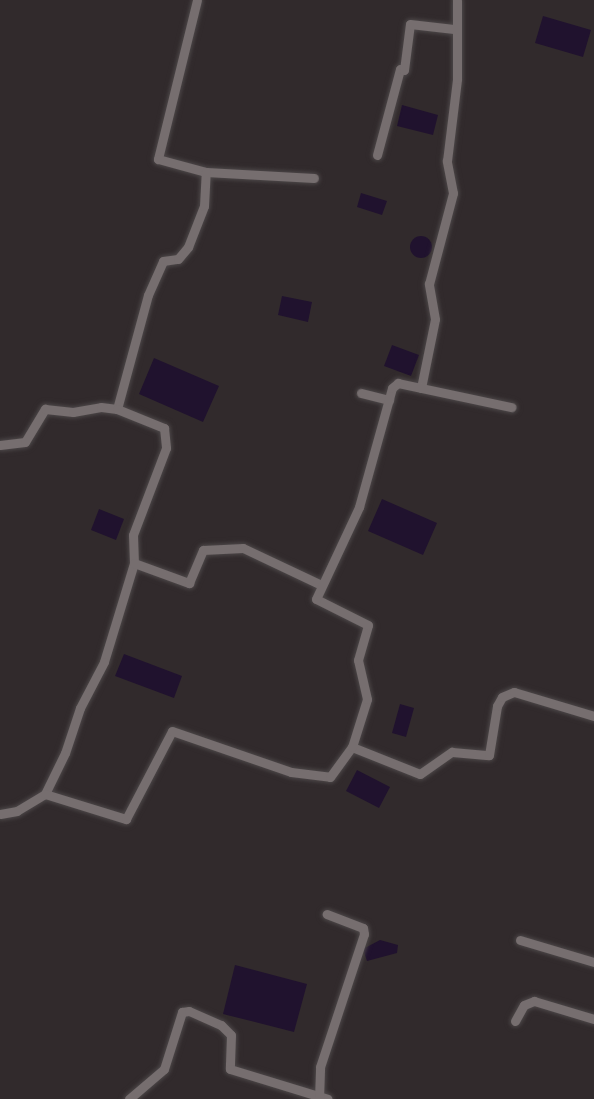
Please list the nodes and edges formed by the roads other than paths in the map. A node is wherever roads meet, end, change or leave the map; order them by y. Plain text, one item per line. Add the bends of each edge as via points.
1 (197, 0) edge
2 (457, 0) edge
3 (454, 29) junction
4 (377, 155) dead end
5 (206, 172) junction
6 (314, 178) dead end
7 (421, 388) junction
8 (361, 393) dead end
9 (389, 400) junction
10 (511, 407) dead end
11 (117, 409) junction
12 (0, 446) edge
13 (134, 563) junction
14 (320, 584) junction
15 (594, 716) edge
16 (352, 747) junction
17 (46, 794) junction
18 (0, 814) edge
19 (327, 914) dead end
20 (520, 940) dead end
21 (594, 961) edge
22 (594, 1019) edge
23 (515, 1021) dead end
24 (322, 1098) edge
25 (129, 1099) edge

1 - 5 street via 158,159
2 - 3 street
3 - 4 street via 410,24 404,70 400,69
3 - 7 street via 457,79 447,160 453,193 429,284 435,319
5 - 6 street
5 - 11 street via 204,206 188,247 178,259 163,261 148,295
7 - 9 street via 394,384
7 - 10 street
8 - 9 street
9 - 14 street via 359,507
11 - 12 street via 45,409 25,442
11 - 13 street via 164,428 166,448 133,535
13 - 14 street via 190,583 203,550 243,548
13 - 17 street via 104,662
14 - 16 street via 317,604 368,625 358,660 368,696
15 - 16 street via 514,692 502,697 497,706 489,755 452,751 420,774
16 - 17 street via 326,778 291,772 170,731 126,819
17 - 18 street via 17,811
19 - 24 street via 363,928 364,934 320,1067
20 - 21 street
22 - 23 street via 534,1001 524,1005
24 - 25 street via 230,1069 231,1035 221,1025 189,1011 182,1012 164,1069

